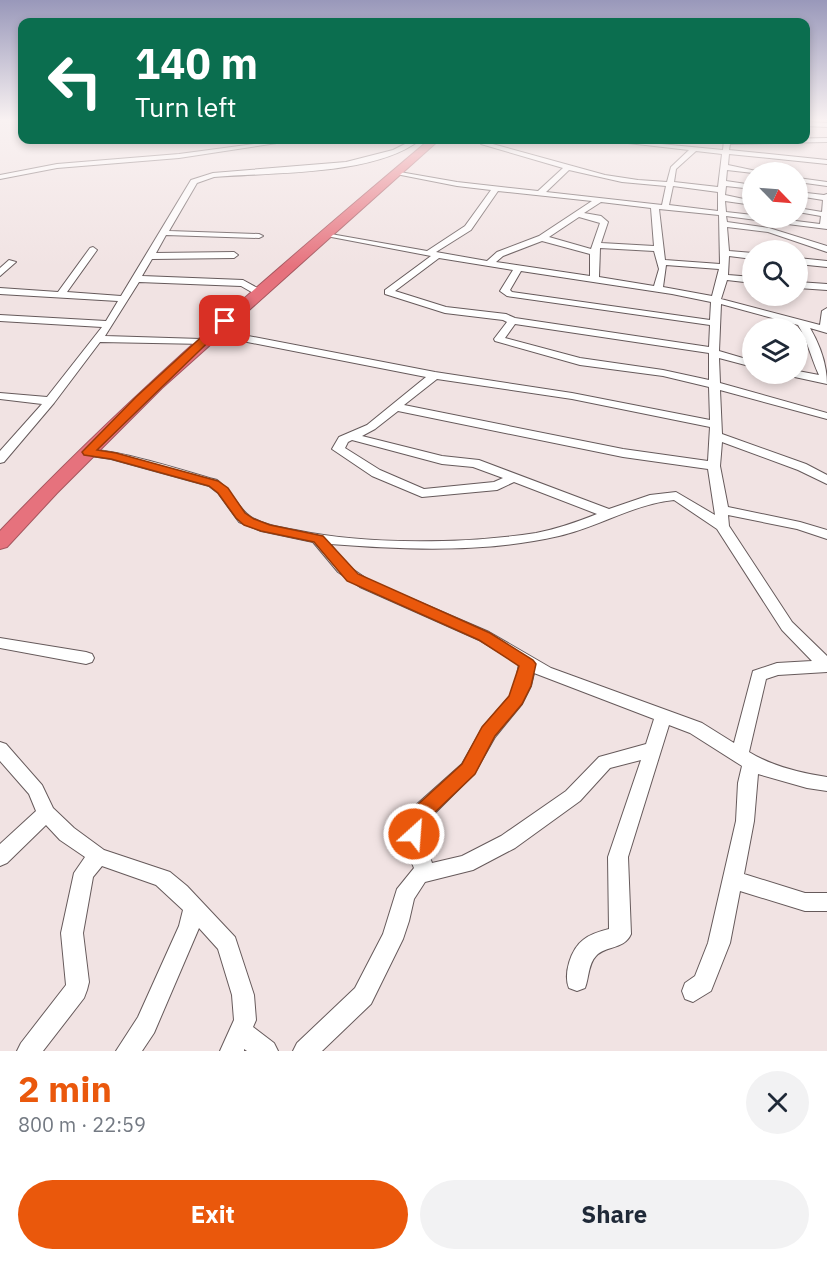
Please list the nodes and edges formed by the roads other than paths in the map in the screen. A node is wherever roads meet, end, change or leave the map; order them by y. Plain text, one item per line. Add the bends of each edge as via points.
1 (41, 169) edge
2 (296, 169) edge
3 (400, 169) edge
4 (566, 169) edge
5 (578, 169) edge
6 (673, 169) edge
7 (724, 169) edge
8 (396, 172) junction
9 (0, 177) edge
10 (808, 181) edge
11 (670, 184) junction
12 (827, 184) edge
13 (497, 188) junction
14 (742, 188) edge
15 (722, 190) junction
16 (541, 192) junction
17 (808, 195) edge
18 (742, 198) edge
19 (826, 198) edge
20 (601, 199) junction
21 (655, 205) junction
22 (665, 206) junction
23 (808, 211) edge
24 (826, 214) edge
25 (579, 215) junction
26 (742, 217) edge
27 (723, 218) junction
28 (808, 225) edge
29 (826, 227) edge
30 (164, 233) junction
31 (325, 235) junction
32 (259, 236) dead end
33 (542, 238) junction
34 (596, 249) junction
35 (658, 249) junction
36 (827, 249) edge
37 (93, 250) dead end
38 (725, 253) junction
39 (433, 254) junction
40 (234, 255) dead end
41 (742, 255) edge
42 (151, 256) junction
43 (12, 262) dead end
44 (661, 262) junction
45 (808, 262) edge
46 (488, 264) junction
47 (827, 264) edge
48 (518, 268) junction
49 (723, 272) junction
50 (0, 273) edge
51 (742, 277) edge
52 (137, 279) junction
53 (596, 279) junction
54 (808, 286) edge
55 (827, 287) edge
56 (658, 289) junction
57 (0, 291) edge
58 (258, 292) junction
59 (60, 295) junction
60 (125, 299) junction
61 (716, 300) junction
62 (827, 311) edge
63 (0, 318) edge
64 (780, 318) edge
65 (512, 321) junction
66 (714, 323) junction
67 (109, 324) junction
68 (808, 326) edge
69 (825, 330) edge
70 (808, 333) edge
71 (207, 337) junction
72 (98, 339) junction
73 (714, 352) junction
74 (742, 361) edge
75 (435, 375) junction
76 (808, 377) edge
77 (826, 380) edge
78 (714, 383) junction
79 (0, 396) edge
80 (50, 400) junction
81 (395, 407) junction
82 (827, 416) edge
83 (715, 430) junction
84 (350, 436) junction
85 (88, 452) junction
86 (0, 459) edge
87 (714, 466) junction
88 (512, 478) junction
89 (827, 480) edge
90 (721, 510) junction
91 (609, 514) junction
92 (722, 526) junction
93 (827, 535) edge
94 (318, 539) junction
95 (0, 543) edge
96 (0, 643) edge
97 (86, 658) dead end
98 (527, 664) junction
99 (827, 666) edge
100 (664, 715) junction
101 (0, 749) edge
102 (652, 749) junction
103 (746, 759) junction
104 (827, 784) edge
105 (46, 813) junction
106 (98, 856) junction
107 (0, 857) edge
108 (427, 873) junction
109 (732, 879) junction
110 (827, 902) edge
111 (194, 908) junction
112 (577, 980) dead end
113 (693, 991) dead end
114 (237, 1042) edge
115 (29, 1051) edge
116 (128, 1051) edge
117 (266, 1051) edge
118 (304, 1051) edge

1 - 9 street
2 - 30 street via 202,178 191,185
3 - 8 highway
4 - 16 street
5 - 11 street
6 - 11 street
7 - 15 street
8 - 13 street
8 - 31 highway
10 - 12 street
11 - 15 street
11 - 22 street
13 - 16 street
13 - 39 street via 468,228
14 - 15 street
15 - 18 street
15 - 27 street
16 - 20 street
17 - 19 street
19 - 24 street
20 - 21 street via 614,197
20 - 25 street
21 - 22 street
21 - 35 street
22 - 27 street
23 - 24 street
24 - 29 street
25 - 33 street
25 - 34 street via 604,220
26 - 27 street
27 - 36 street
27 - 38 street
28 - 29 street
30 - 32 street
30 - 42 street
31 - 39 street
31 - 58 highway
33 - 34 street
33 - 46 street via 500,254
34 - 35 street
34 - 53 street
35 - 44 street
37 - 59 street
38 - 41 street
38 - 49 street
39 - 46 street
39 - 65 street via 388,292 432,307 507,317
40 - 42 street
42 - 52 street
43 - 50 street
44 - 49 street
44 - 56 street via 663,273
45 - 47 street
46 - 48 street
48 - 53 street
48 - 66 street via 505,291 510,294
49 - 51 street
49 - 61 street
52 - 58 street via 243,283
52 - 60 street
53 - 56 street
54 - 55 street
56 - 61 street
57 - 59 street
58 - 71 highway
59 - 60 street
60 - 67 street
61 - 64 street
61 - 66 street
62 - 69 street
63 - 67 street
65 - 73 street
65 - 78 street via 499,339 578,361
66 - 73 street
67 - 72 street
68 - 69 street
70 - 77 street
71 - 72 street
71 - 75 street
71 - 85 highway
72 - 80 street
73 - 74 street
73 - 78 street
75 - 81 street
75 - 83 street via 572,396
76 - 77 street
78 - 82 street
78 - 83 street
79 - 80 street
80 - 86 street
81 - 84 street via 371,427
81 - 87 street via 613,451
83 - 87 street
83 - 89 street
84 - 88 street via 442,460 475,463
84 - 88 street via 340,443 339,451 422,493 497,486
85 - 94 street via 213,483 249,522
85 - 95 highway
87 - 90 street
88 - 91 street
90 - 92 street
90 - 93 street
91 - 92 street via 655,498 676,496
91 - 94 street via 536,537 480,543 399,545
92 - 99 street via 787,626
94 - 98 street via 352,577 484,636
96 - 97 street
98 - 100 street
98 - 108 street via 516,700 489,732 468,769 418,819 413,841
99 - 103 street via 777,669 759,675
100 - 102 street
100 - 103 street via 706,733
101 - 105 street via 36,790
102 - 108 street via 628,759 605,762 573,796 478,859
102 - 112 street via 618,857 620,934 584,951
103 - 104 street via 791,777
103 - 109 street via 745,821
105 - 106 street
105 - 107 street
106 - 111 street via 163,878
106 - 115 street via 84,873 72,933 76,990
108 - 118 street via 419,875 404,896 392,939 363,996
109 - 110 street via 804,902
109 - 113 street via 719,942 703,983
111 - 114 street via 227,944 243,995 245,1020
111 - 116 street via 146,1025
114 - 117 street

